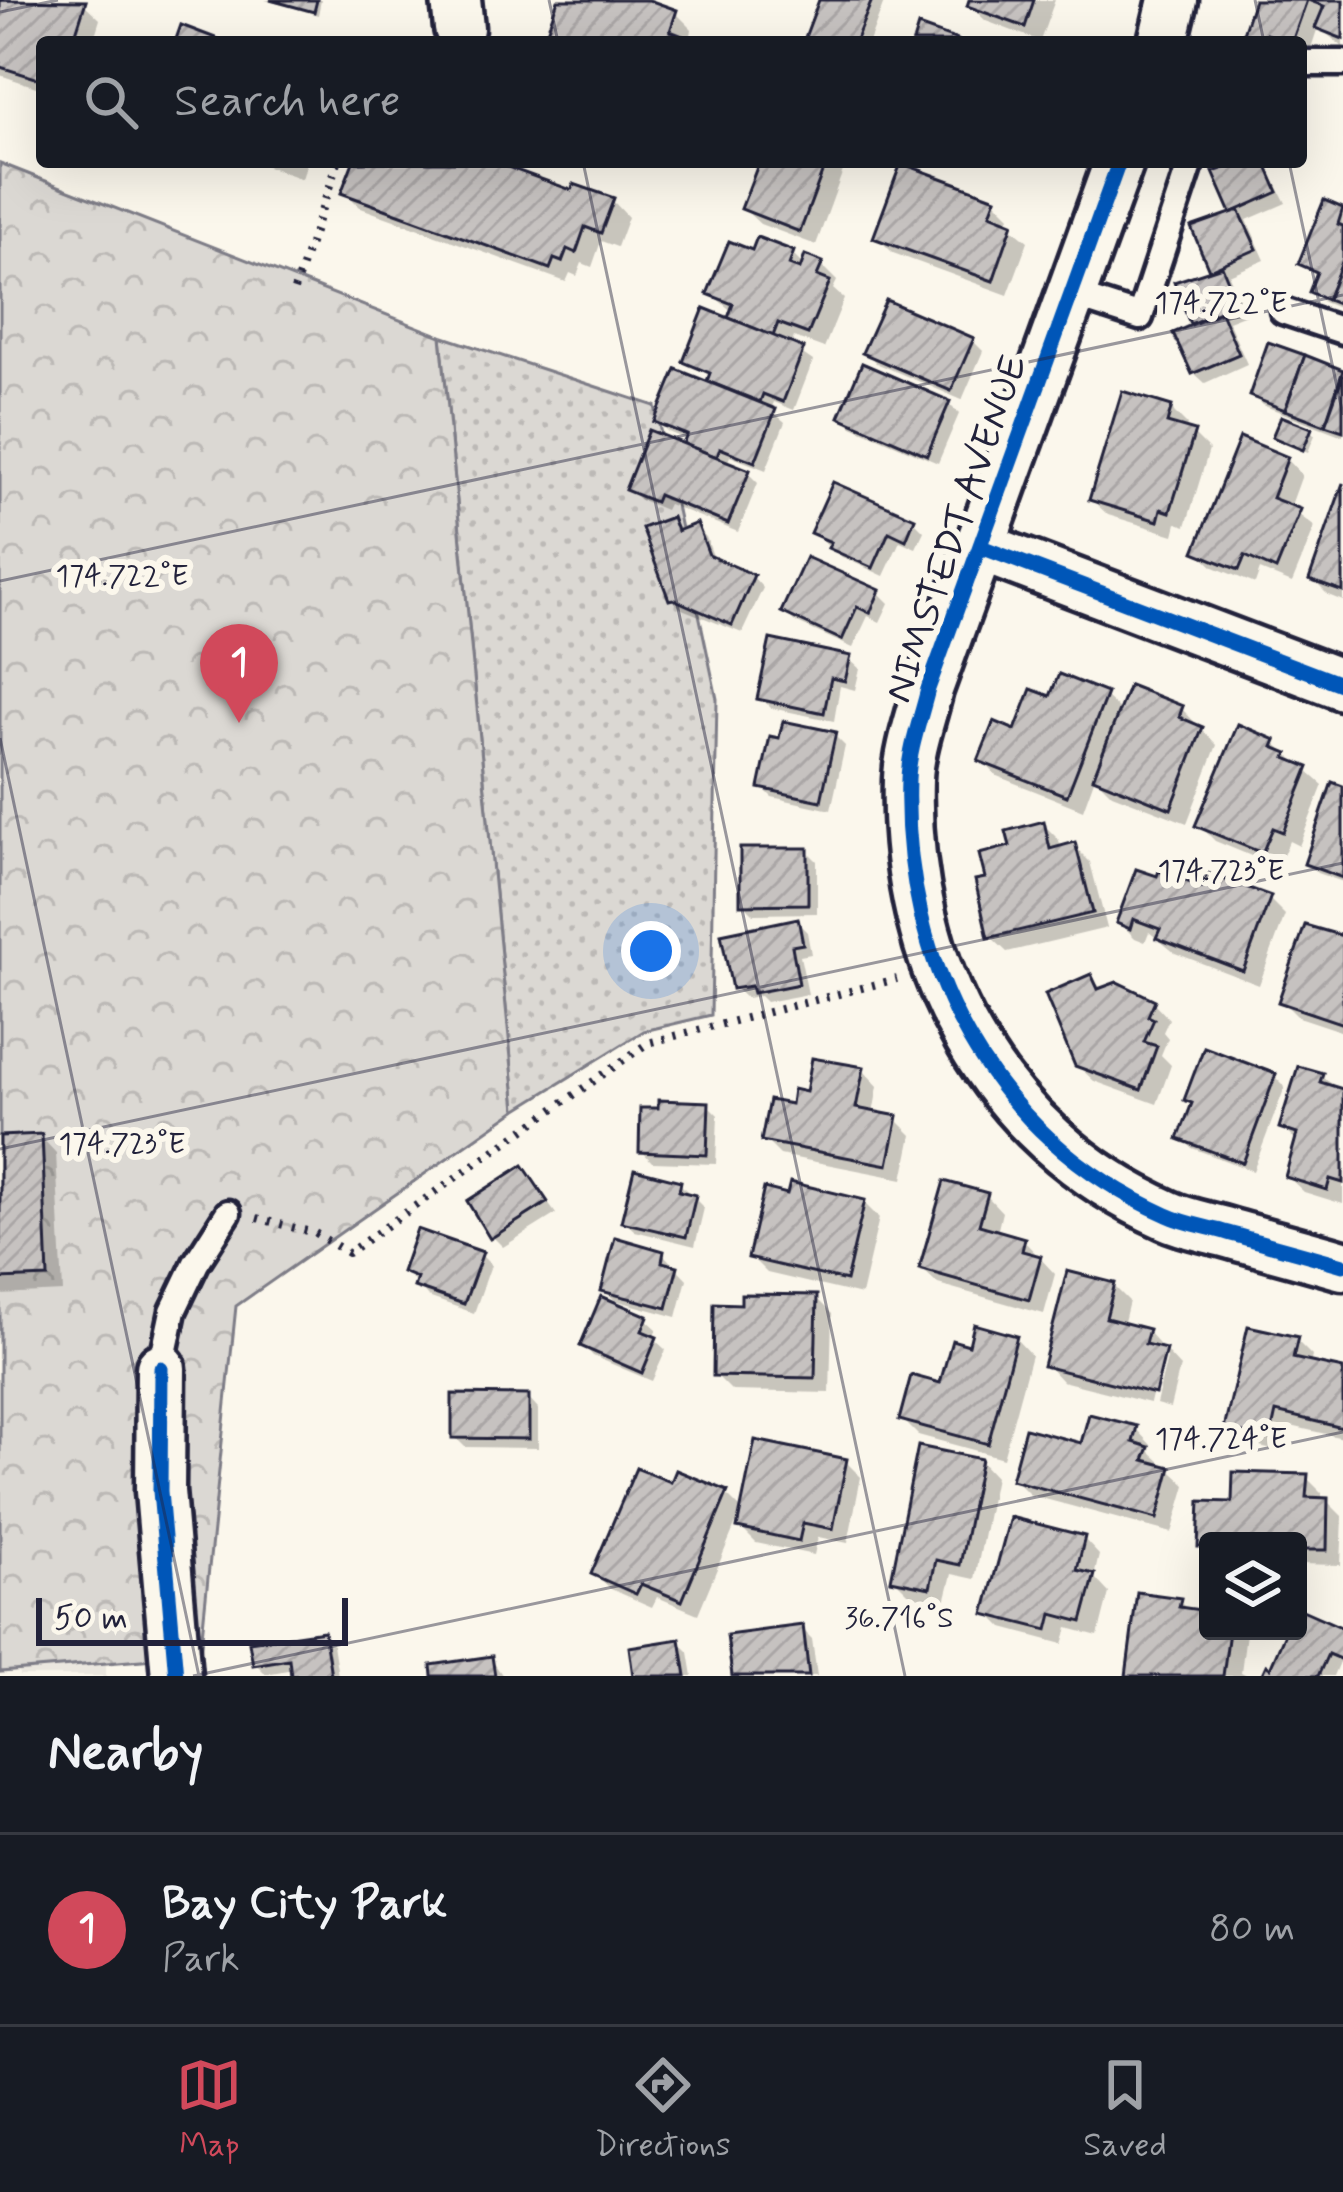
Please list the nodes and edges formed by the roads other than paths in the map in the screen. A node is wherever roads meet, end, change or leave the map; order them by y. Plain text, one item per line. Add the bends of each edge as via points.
1 (1307, 63) edge
2 (1343, 64) edge
3 (1117, 168) edge
4 (1189, 168) edge
5 (1072, 295) junction
6 (1283, 310) dead end
7 (1343, 332) edge
8 (981, 547) junction
9 (1343, 685) edge
10 (228, 1213) road end
11 (1343, 1265) edge
12 (161, 1368) joint
13 (176, 1676) edge

1 - 2 lane
3 - 5 street, NIMSTEDT AVENUE
4 - 5 lane via 1140,317
5 - 8 street, NIMSTEDT AVENUE
6 - 7 lane
8 - 9 street
8 - 11 street, NIMSTEDT AVENUE via 928,689 908,774 922,920 946,998 1005,1093 1086,1171 1169,1216
10 - 12 lane via 173,1311
12 - 13 street via 160,1491

